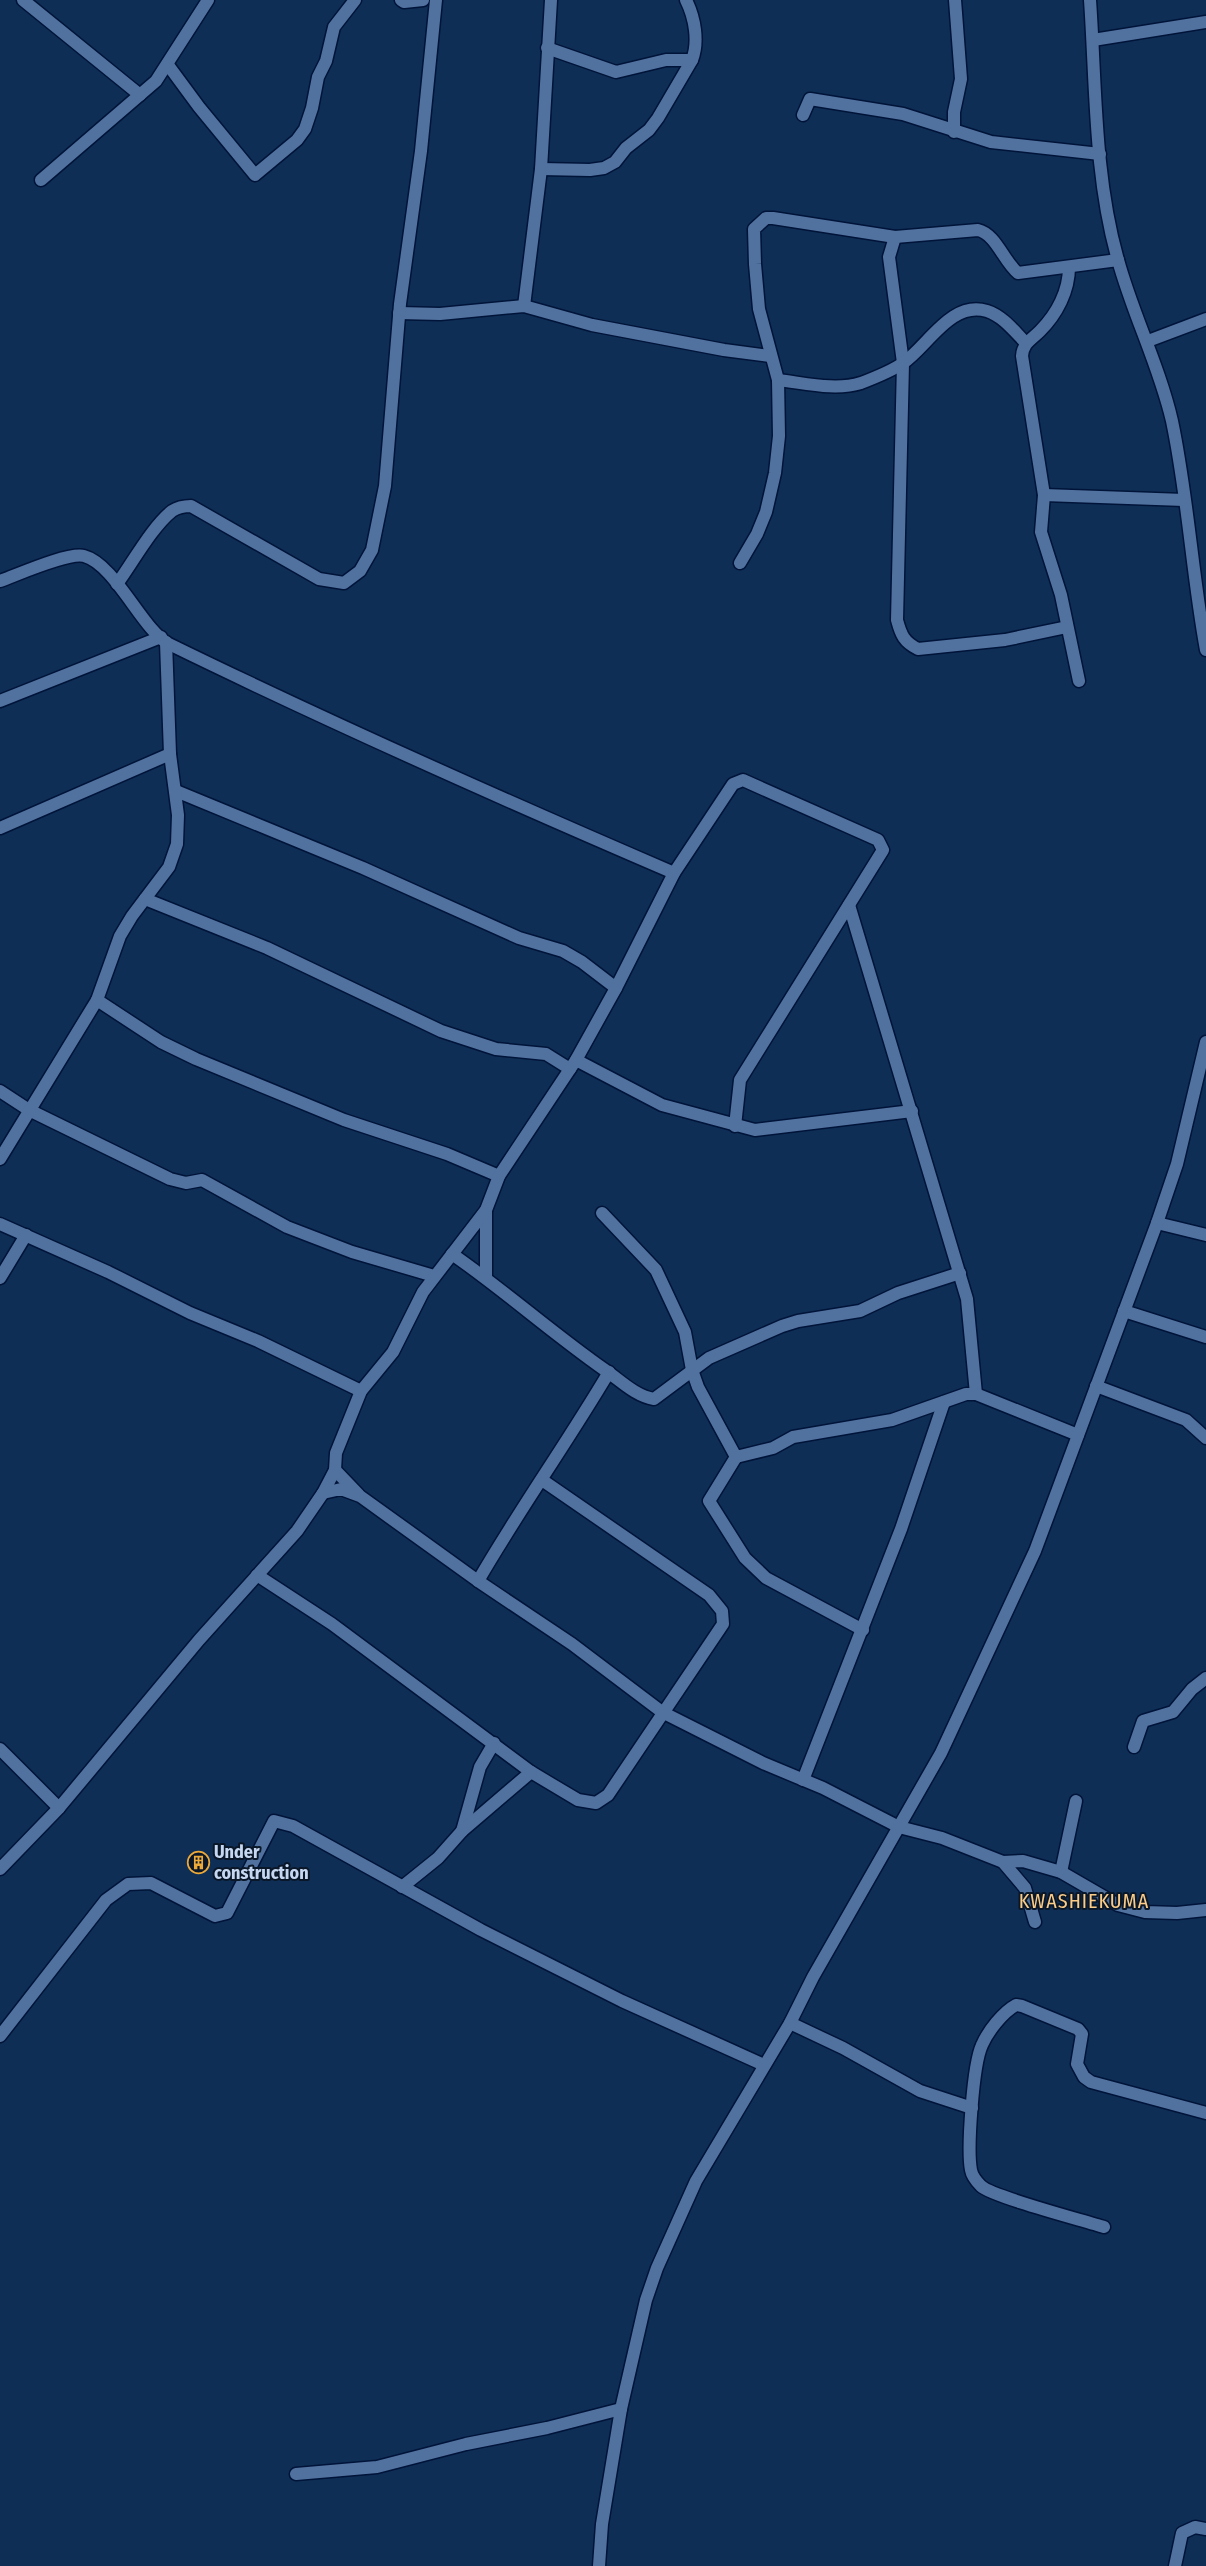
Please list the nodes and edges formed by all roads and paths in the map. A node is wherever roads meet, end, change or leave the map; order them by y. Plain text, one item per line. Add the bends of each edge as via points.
1 (23, 0) edge
2 (208, 0) edge
3 (356, 0) edge
4 (401, 0) edge
5 (423, 0) edge
6 (436, 0) edge
7 (551, 0) edge
8 (955, 0) edge
9 (1090, 0) edge
10 (690, 1) edge
11 (1206, 22) edge
12 (1093, 40) junction
13 (547, 48) junction
14 (692, 60) junction
15 (168, 65) junction
16 (140, 95) junction
17 (803, 115) dead end
18 (954, 132) junction
19 (1100, 154) junction
20 (541, 169) junction
21 (41, 180) dead end
22 (895, 237) junction
23 (1118, 260) junction
24 (1069, 267) junction
25 (524, 306) junction
26 (399, 313) junction
27 (1206, 319) edge
28 (1148, 341) junction
29 (1026, 343) junction
30 (770, 356) junction
31 (903, 363) junction
32 (778, 380) junction
33 (1044, 495) junction
34 (1184, 500) junction
35 (740, 562) dead end
36 (0, 581) edge
37 (118, 584) junction
38 (1068, 627) junction
39 (164, 640) junction
40 (1206, 650) edge
41 (1079, 681) dead end
42 (0, 701) edge
43 (170, 754) junction
44 (176, 791) junction
45 (0, 828) edge
46 (674, 873) junction
47 (145, 899) junction
48 (850, 905) junction
49 (616, 988) junction
50 (97, 1000) junction
51 (1206, 1042) edge
52 (573, 1065) junction
53 (0, 1091) edge
54 (29, 1110) junction
55 (912, 1111) junction
56 (735, 1126) junction
57 (0, 1159) edge
58 (499, 1176) junction
59 (486, 1210) junction
60 (602, 1212) dead end
61 (1157, 1223) junction
62 (0, 1224) edge
63 (1206, 1235) edge
64 (26, 1236) junction
65 (452, 1254) junction
66 (960, 1272) junction
67 (434, 1276) junction
68 (486, 1277) junction
69 (0, 1278) edge
70 (1124, 1311) junction
71 (1206, 1337) edge
72 (692, 1370) junction
73 (609, 1372) junction
74 (1096, 1386) junction
75 (361, 1392) junction
76 (976, 1394) junction
77 (944, 1402) junction
78 (1078, 1435) junction
79 (1206, 1438) edge
80 (736, 1457) junction
81 (335, 1470) junction
82 (542, 1480) junction
83 (323, 1493) junction
84 (360, 1496) junction
85 (257, 1575) junction
86 (478, 1581) junction
87 (863, 1630) junction
88 (1203, 1683) edge
89 (662, 1712) junction
90 (494, 1743) junction
91 (1134, 1747) dead end
92 (0, 1749) edge
93 (531, 1772) junction
94 (803, 1780) junction
95 (1076, 1801) dead end
96 (59, 1808) junction
97 (899, 1827) junction
98 (462, 1831) junction
99 (1003, 1862) junction
100 (0, 1869) edge
101 (1061, 1872) junction
102 (402, 1887) junction
103 (1206, 1910) edge
104 (1035, 1922) dead end
105 (790, 2023) junction
106 (0, 2036) edge
107 (764, 2065) junction
108 (972, 2108) junction
109 (1206, 2113) edge
110 (1104, 2226) dead end
111 (621, 2409) junction
112 (296, 2474) dead end
113 (1206, 2529) edge
114 (599, 2566) edge
115 (1175, 2566) edge

1 - 16 street
2 - 15 street
3 - 15 street via 334,27 305,129 297,140 255,175 198,107
4 - 5 street
6 - 26 street via 421,151
7 - 13 street
8 - 18 street via 961,79 954,112
9 - 12 street
10 - 14 street via 697,48
11 - 12 street
12 - 19 street
13 - 14 street via 616,72 666,60
13 - 20 street
14 - 20 street via 658,118 615,162 590,170
15 - 16 street
16 - 21 street
17 - 18 street via 810,99 902,114
18 - 19 street via 991,142
19 - 23 street
20 - 25 street
22 - 24 street via 978,230 988,234 1018,273
22 - 30 street via 773,218 760,222 754,230 754,264 759,309
22 - 31 street via 889,257
23 - 24 street
23 - 28 street
24 - 29 street via 1069,282 1064,295 1041,330
25 - 26 street via 440,314
25 - 30 street via 592,325
26 - 37 street via 384,486 372,550 360,571 344,582 319,579 191,506 181,506 153,534
27 - 28 street
28 - 34 street via 1163,383
29 - 31 street via 1001,318 988,311 973,310 938,328
29 - 33 street via 1022,356
30 - 32 street
31 - 32 street via 849,386
31 - 38 street via 897,620 906,642 918,649 1005,640
32 - 35 street via 779,436 775,473 766,512
33 - 34 street
33 - 38 street via 1041,532
34 - 40 street
36 - 37 street via 70,556 85,556
37 - 39 street
38 - 41 street
39 - 42 street
39 - 43 street
39 - 46 street via 428,766
43 - 44 street
43 - 45 street
44 - 47 street via 177,844 169,867
44 - 49 street via 363,868 520,938 563,951
46 - 48 street via 733,784 743,780 882,844 883,850
46 - 49 street
47 - 50 street via 120,936
47 - 52 street via 276,952 441,1030 496,1049 546,1054
48 - 55 street
48 - 56 street via 740,1080
49 - 52 street
50 - 54 street
50 - 58 street via 161,1042 196,1059 344,1120 447,1154
51 - 61 street via 1177,1164
52 - 56 street via 662,1105
52 - 58 street
53 - 54 street
54 - 57 street
54 - 67 street via 170,1179 186,1183 202,1180 287,1227 352,1252
55 - 56 street via 767,1130
55 - 66 street
58 - 59 street
59 - 65 street
59 - 68 street
60 - 72 street via 656,1270 685,1332
61 - 63 street
61 - 70 street
62 - 64 street
64 - 69 street
64 - 75 street via 196,1316 258,1341
65 - 67 street
65 - 68 street
66 - 72 street via 898,1293 860,1311 790,1323 714,1355
66 - 76 street via 969,1310
67 - 75 street via 393,1352
68 - 73 street
70 - 71 street
70 - 74 street
72 - 73 street via 654,1399 637,1393
72 - 80 street via 698,1388
73 - 82 street
74 - 78 street
74 - 79 street via 1186,1420
75 - 81 street via 336,1454
76 - 77 street
76 - 78 street
77 - 80 street via 892,1420 793,1437 773,1448
77 - 87 street
78 - 97 street via 1034,1551 986,1658 941,1754
80 - 87 street via 708,1500 745,1558 766,1578
81 - 83 street
81 - 84 street
82 - 86 street via 517,1514
82 - 89 street via 718,1604 723,1624
83 - 84 street via 341,1489
83 - 85 street via 297,1531
84 - 86 street
85 - 90 street via 332,1624
85 - 96 street
86 - 89 street via 572,1644
87 - 94 street
88 - 91 street via 1173,1712 1143,1721
89 - 93 street via 608,1795 596,1803 578,1800
89 - 94 street
90 - 93 street
90 - 98 street via 480,1767
92 - 96 street
93 - 98 street
94 - 97 street
95 - 101 street
96 - 100 street
97 - 99 street via 942,1838
97 - 105 street
98 - 102 street via 438,1858
99 - 101 street via 1023,1861
99 - 104 street via 1025,1888
101 - 103 street via 1118,1905 1145,1912
102 - 106 street via 294,1826 274,1821 226,1913 215,1916 151,1883 128,1884 106,1900
102 - 107 street via 622,2001
105 - 107 street
105 - 108 street via 920,2091
107 - 111 street via 696,2180 657,2268 646,2300
108 - 109 street via 982,2045 1009,2009 1016,2005 1082,2034 1076,2064 1084,2078 1091,2082
108 - 110 street via 971,2172 982,2186
111 - 112 street via 377,2467
111 - 114 street via 602,2524
113 - 115 street via 1195,2527 1182,2533

